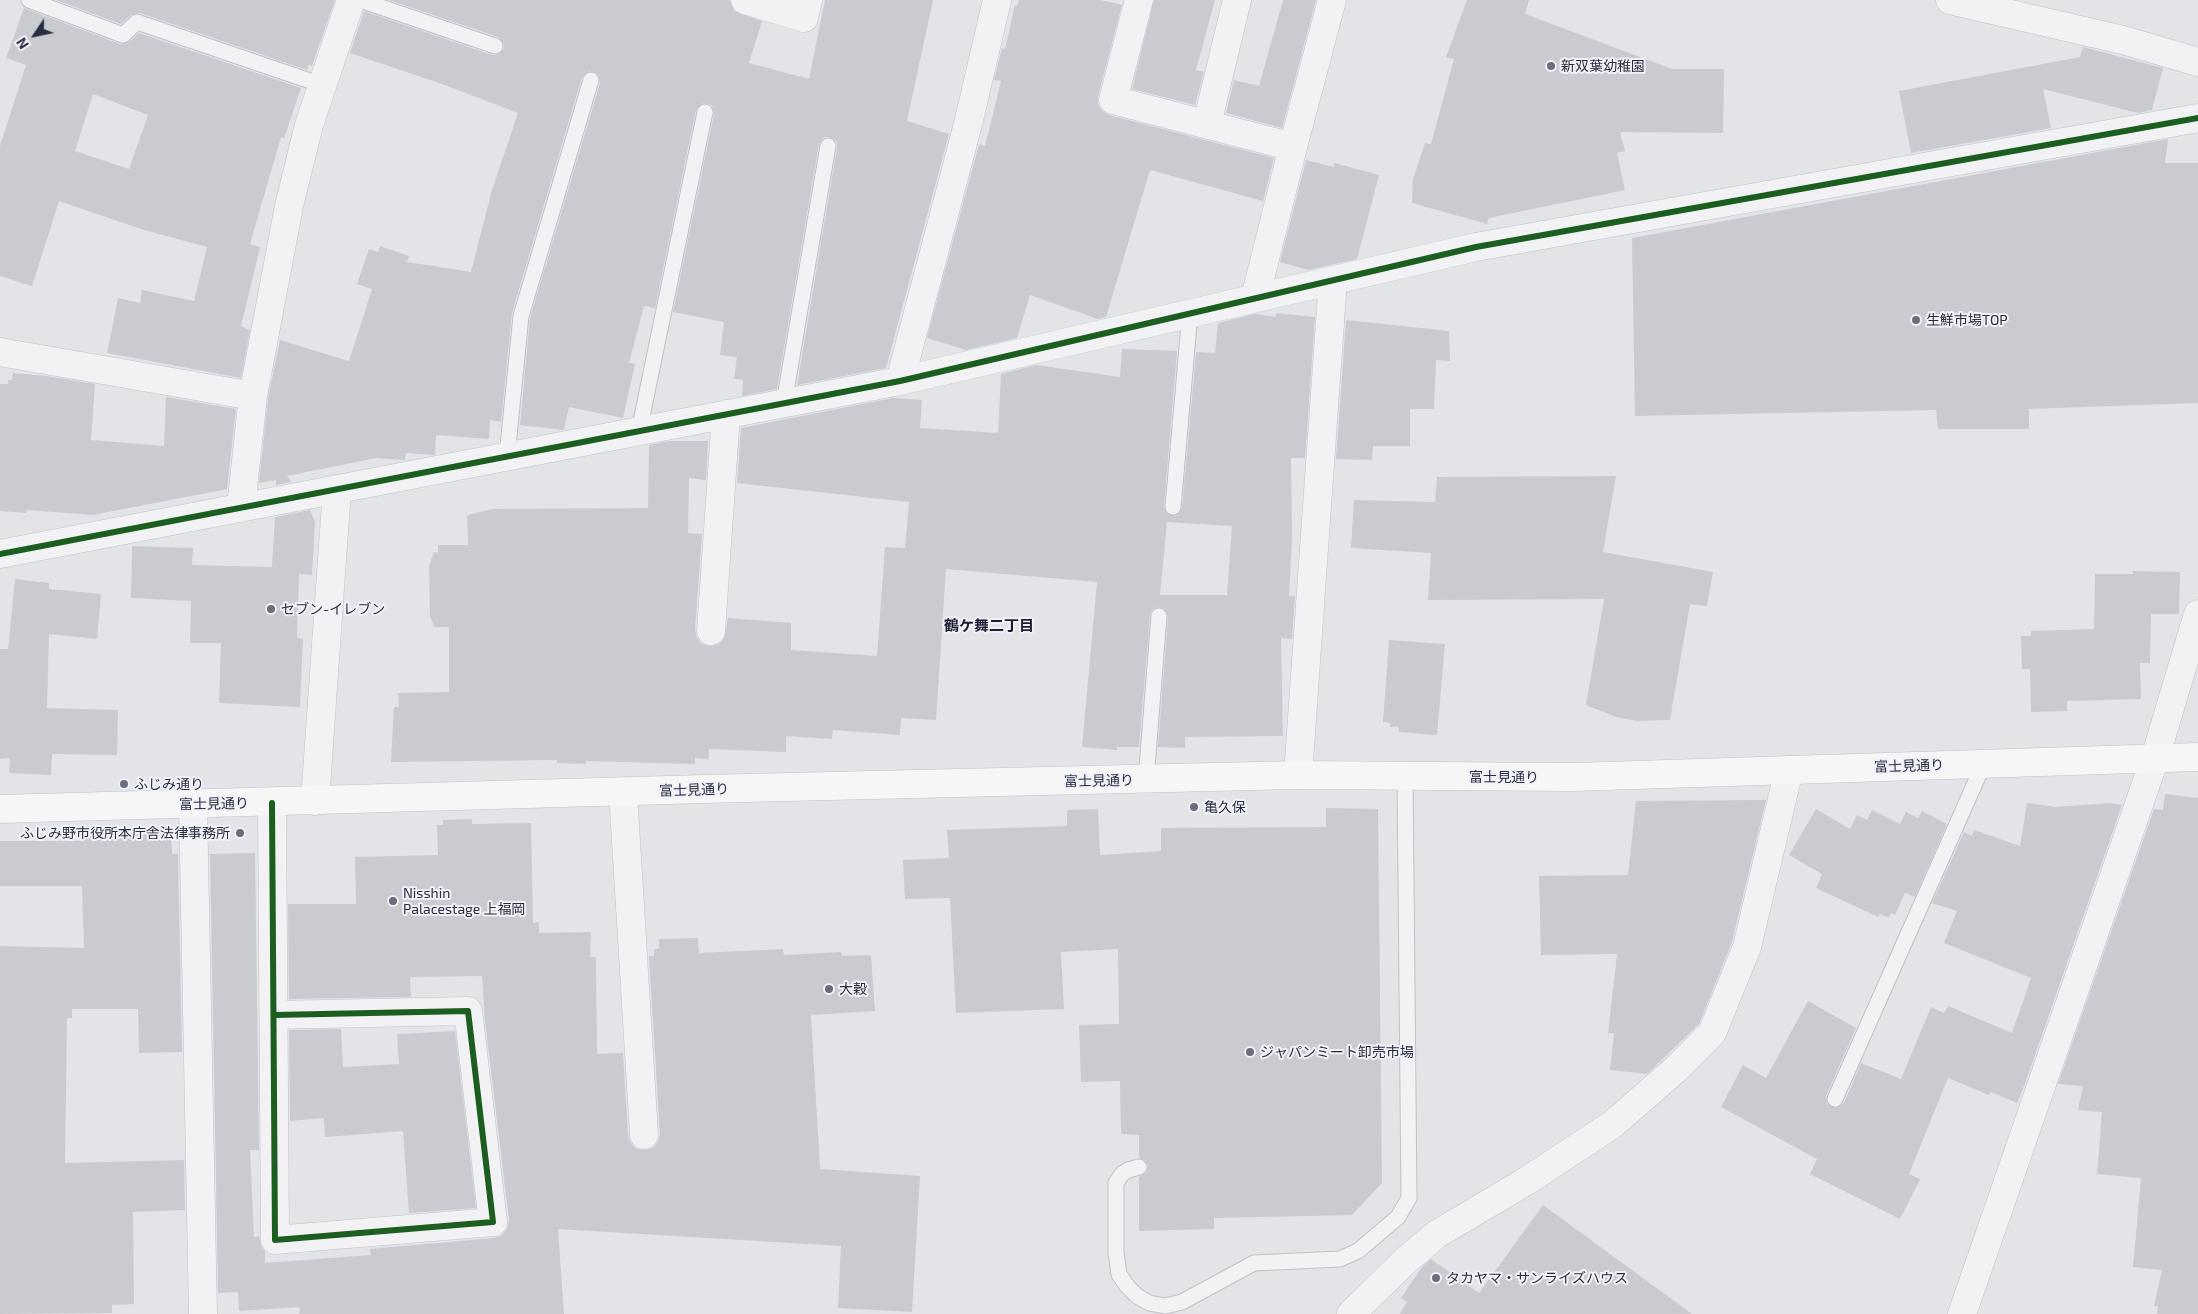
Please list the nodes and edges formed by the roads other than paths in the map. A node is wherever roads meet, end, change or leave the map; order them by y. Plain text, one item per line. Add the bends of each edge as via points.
1 (29, 0) edge
2 (351, 0) edge
3 (360, 0) edge
4 (745, 0) edge
5 (808, 0) edge
6 (997, 0) edge
7 (1139, 0) edge
8 (1237, 0) edge
9 (1332, 0) edge
10 (1950, 0) edge
11 (495, 46) dead end
12 (2198, 62) edge
13 (591, 80) dead end
14 (322, 85) junction
15 (704, 112) dead end
16 (2198, 118) edge
17 (1207, 124) junction
18 (828, 146) dead end
19 (1293, 147) junction
20 (1333, 280) junction
21 (1255, 298) junction
22 (1190, 313) junction
23 (0, 352) edge
24 (900, 381) junction
25 (253, 396) junction
26 (784, 403) junction
27 (726, 414) junction
28 (639, 431) junction
29 (507, 456) junction
30 (337, 488) junction
31 (241, 507) junction
32 (1173, 507) dead end
33 (0, 554) edge
34 (2198, 614) edge
35 (1159, 616) dead end
36 (711, 631) dead end
37 (2198, 757) edge
38 (2155, 758) junction
39 (1984, 763) junction
40 (1789, 770) junction
41 (1298, 775) junction
42 (1406, 776) junction
43 (1146, 780) junction
44 (623, 792) junction
45 (315, 801) junction
46 (272, 803) junction
47 (193, 804) junction
48 (0, 809) edge
49 (274, 1015) junction
50 (1835, 1099) dead end
51 (644, 1135) dead end
52 (1139, 1167) dead end
53 (1356, 1313) edge
54 (203, 1314) edge
55 (1962, 1314) edge

1 - 14 lane via 123,34 137,22
2 - 14 street
3 - 11 lane
4 - 5 street via 804,18
6 - 24 street
7 - 17 street via 1113,100
8 - 17 street
9 - 19 street
10 - 12 street via 2123,40
13 - 29 lane via 521,316
14 - 25 street via 289,206
15 - 28 lane
16 - 20 street via 1476,247
17 - 19 street
18 - 26 lane
19 - 21 street
20 - 21 street
20 - 41 street
21 - 22 street
22 - 24 street
22 - 32 lane
23 - 25 street
24 - 26 street
25 - 31 street
26 - 27 street
27 - 28 street
27 - 36 street
28 - 29 street
29 - 30 street
30 - 31 street
30 - 45 street
31 - 33 street
34 - 38 street
35 - 43 lane
37 - 38 main road, 富士見通り
38 - 39 main road, 富士見通り
38 - 55 street
39 - 40 main road, 富士見通り
39 - 50 lane
40 - 42 main road, 富士見通り via 1573,777
40 - 53 street via 1747,947 1712,1033 1613,1124 1525,1182 1437,1234 1404,1262
41 - 42 main road, 富士見通り
41 - 43 main road, 富士見通り
42 - 52 lane via 1409,1198 1398,1217 1358,1250 1340,1259 1254,1263 1182,1302 1165,1306 1137,1296 1119,1274 1116,1183 1122,1174
43 - 44 main road, 富士見通り
44 - 45 main road, 富士見通り
44 - 51 street
45 - 46 main road, 富士見通り
46 - 47 main road, 富士見通り
46 - 49 street
47 - 48 main road, 富士見通り
47 - 54 street
49 - 49 street via 468,1011 493,1222 275,1240

